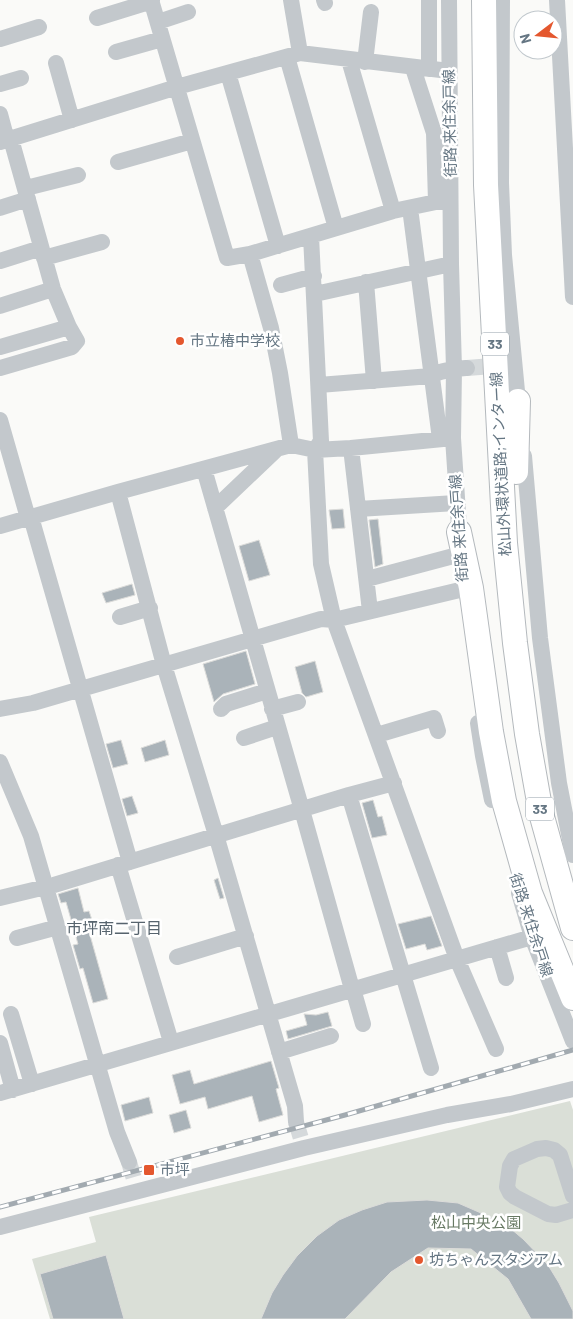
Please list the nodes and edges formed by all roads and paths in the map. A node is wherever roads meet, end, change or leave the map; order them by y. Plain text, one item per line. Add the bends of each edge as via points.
1 (292, 0) edge
2 (429, 0) edge
3 (449, 0) edge
4 (484, 0) edge
5 (502, 0) edge
6 (557, 0) edge
7 (151, 1) edge
8 (188, 12) dead end
9 (371, 12) dead end
10 (97, 18) dead end
11 (158, 22) junction
12 (39, 27) dead end
13 (162, 38) junction
14 (0, 39) edge
15 (116, 52) dead end
16 (293, 55) junction
17 (357, 61) junction
18 (56, 63) dead end
19 (421, 68) junction
20 (449, 71) junction
21 (228, 73) junction
22 (21, 78) dead end
23 (0, 84) edge
24 (177, 88) junction
25 (0, 114) edge
26 (72, 120) junction
27 (6, 140) edge
28 (192, 141) junction
29 (118, 162) dead end
30 (78, 175) dead end
31 (27, 194) junction
32 (443, 202) junction
33 (0, 208) edge
34 (410, 208) junction
35 (393, 211) junction
36 (336, 228) junction
37 (311, 236) junction
38 (102, 242) dead end
39 (278, 246) junction
40 (43, 253) junction
41 (250, 254) junction
42 (0, 261) edge
43 (451, 264) junction
44 (418, 271) junction
45 (314, 276) junction
46 (366, 282) junction
47 (280, 285) dead end
48 (53, 289) junction
49 (315, 294) junction
50 (573, 297) edge
51 (0, 306) edge
52 (69, 327) junction
53 (0, 347) edge
54 (0, 368) edge
55 (461, 369) junction
56 (431, 376) junction
57 (374, 381) junction
58 (319, 385) junction
59 (518, 401) junction
60 (0, 420) edge
61 (447, 438) junction
62 (284, 446) junction
63 (351, 448) junction
64 (315, 450) junction
65 (204, 469) junction
66 (118, 492) junction
67 (456, 502) junction
68 (215, 508) junction
69 (358, 509) junction
70 (31, 517) junction
71 (0, 526) edge
72 (460, 543) junction
73 (367, 579) junction
74 (464, 589) junction
75 (150, 608) junction
76 (370, 611) junction
77 (120, 617) dead end
78 (334, 620) junction
79 (253, 639) junction
80 (164, 665) junction
81 (520, 688) junction
82 (80, 689) junction
83 (267, 691) junction
84 (298, 702) dead end
85 (0, 709) edge
86 (221, 709) dead end
87 (272, 710) junction
88 (278, 728) junction
89 (438, 731) dead end
90 (376, 735) junction
91 (244, 738) dead end
92 (0, 762) edge
93 (394, 783) junction
94 (349, 795) junction
95 (302, 810) junction
96 (216, 835) junction
97 (573, 855) edge
98 (124, 864) junction
99 (46, 886) junction
100 (0, 898) edge
101 (573, 915) edge
102 (58, 926) junction
103 (573, 928) edge
104 (246, 936) junction
105 (532, 937) junction
106 (17, 938) dead end
107 (497, 947) junction
108 (176, 957) dead end
109 (457, 959) junction
110 (403, 974) junction
111 (573, 974) edge
112 (506, 978) dead end
113 (352, 989) junction
114 (573, 998) edge
115 (11, 1014) dead end
116 (268, 1014) junction
117 (363, 1024) dead end
118 (331, 1036) dead end
119 (573, 1041) edge
120 (171, 1042) junction
121 (0, 1043) edge
122 (496, 1049) dead end
123 (280, 1052) junction
124 (97, 1064) junction
125 (431, 1068) dead end
126 (32, 1084) junction
127 (573, 1089) edge
128 (7, 1092) edge
129 (296, 1122) tunnel mouth
130 (129, 1162) tunnel mouth
131 (573, 1196) edge
132 (573, 1210) edge
133 (0, 1226) edge

1 - 16 street
2 - 19 street
3 - 20 street, 街路 来住余戸線
4 - 81 highway, 松山外環状道路;インター線 / 33 via 486,185 505,543
5 - 59 street via 501,183 509,365
6 - 50 street
7 - 10 street
7 - 11 street
8 - 11 street
9 - 17 street
11 - 13 street
12 - 14 street
13 - 15 street
13 - 24 street
16 - 17 street
16 - 21 street
16 - 36 street
17 - 19 street
17 - 35 street
18 - 26 street
19 - 20 street
19 - 32 street
20 - 32 street, 街路 来住余戸線
21 - 24 street
21 - 39 street
22 - 23 street
24 - 26 street
24 - 28 street
25 - 27 street
26 - 27 street
27 - 31 street
28 - 29 street
28 - 41 street via 227,258
30 - 31 street
31 - 33 street
31 - 40 street
32 - 34 street
32 - 43 street, 街路 来住余戸線
34 - 35 street
34 - 44 street
35 - 36 street
36 - 37 street
37 - 39 street
37 - 45 street
38 - 40 street
39 - 41 street
40 - 42 street
40 - 48 street
41 - 62 street via 280,373
43 - 44 street
43 - 55 street, 街路 来住余戸線
44 - 46 street
44 - 56 street
45 - 47 street
45 - 49 street
46 - 49 street
46 - 57 street
48 - 51 street
48 - 52 street
49 - 58 street
52 - 53 street
52 - 54 street via 76,341 72,347
55 - 56 street
55 - 61 street, 街路 来住余戸線
56 - 57 street
56 - 61 street
57 - 58 street
58 - 64 street via 321,441
59 - 97 street via 540,638 559,783
59 - 101 highway via 516,496 521,583 549,810
60 - 70 street via 26,511
61 - 63 street
61 - 67 street, 街路 来住余戸線
62 - 64 street
62 - 65 street
62 - 68 street
63 - 64 street
63 - 69 street
64 - 78 street via 321,564
65 - 66 street
65 - 68 street
66 - 70 street
66 - 75 street
67 - 69 street
67 - 72 street, 街路 来住余戸線
68 - 79 street
69 - 73 street
70 - 71 street
70 - 82 street
72 - 73 street
72 - 74 street, 街路 来住余戸線
72 - 114 highway via 471,588 491,732 506,809 530,893
73 - 76 street
74 - 76 street
74 - 105 street, 街路 来住余戸線 via 467,643 483,756
75 - 77 street
75 - 80 street
76 - 78 street
78 - 79 street via 321,619
78 - 90 street
79 - 80 street
79 - 83 street
80 - 82 street
80 - 96 street
81 - 103 highway, 松山外環状道路;インター線 / 33 via 541,813
81 - 111 highway, 松山外環状道路;インター線 / 33 via 524,788 530,826
82 - 85 street
82 - 98 street
83 - 86 street via 226,704
83 - 87 street
84 - 87 street
87 - 88 street
88 - 91 street
88 - 95 street
89 - 90 street via 434,718
90 - 93 street
92 - 99 street via 31,836
93 - 94 street
93 - 109 street
94 - 95 street
94 - 110 street
95 - 96 street
95 - 113 street
96 - 98 street
96 - 104 street
98 - 99 street
98 - 120 street
99 - 100 street
99 - 102 street
102 - 106 street
102 - 124 street
104 - 108 street
104 - 116 street
105 - 107 street
105 - 119 street, 街路 来住余戸線
107 - 109 street
107 - 112 street
109 - 110 street
109 - 122 street
110 - 113 street
110 - 125 street
113 - 116 street
113 - 117 street
115 - 126 street
116 - 120 street
116 - 123 street
118 - 123 street
120 - 124 street
121 - 128 street
123 - 129 street via 295,1106
124 - 126 street
124 - 130 street
126 - 128 street
127 - 133 street via 303,1145
131 - 132 street via 560,1155 554,1150 537,1149 514,1159 510,1166 507,1187 515,1197 548,1214

